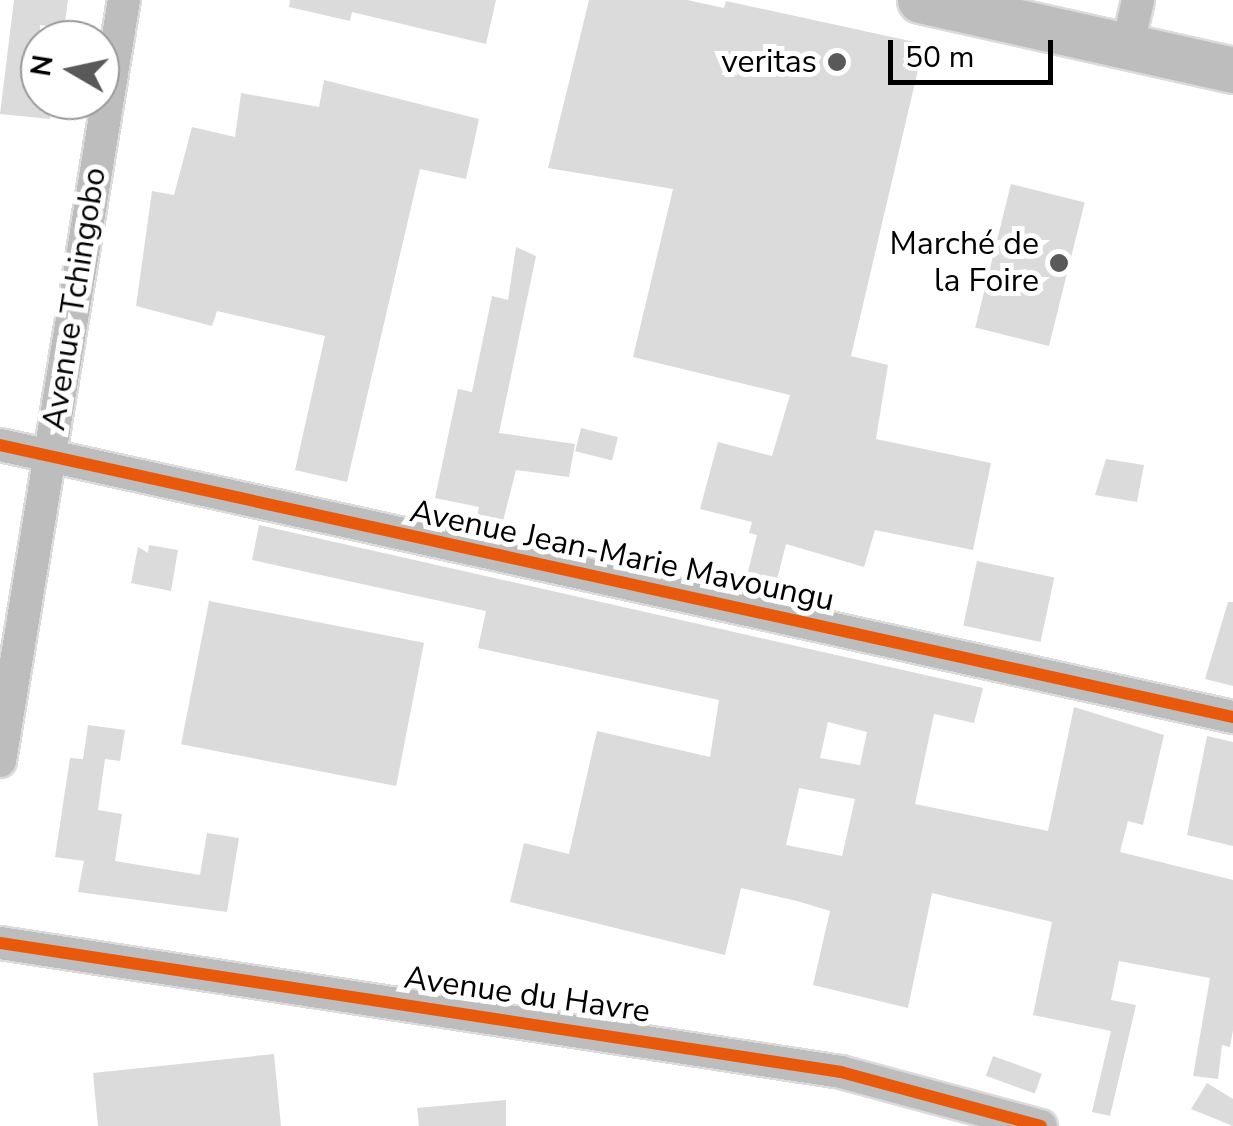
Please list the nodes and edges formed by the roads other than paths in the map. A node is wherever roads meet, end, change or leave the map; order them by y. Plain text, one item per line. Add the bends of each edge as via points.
1 (920, 0) edge
2 (1042, 0) edge
3 (124, 4) edge
4 (1135, 11) edge
5 (1233, 45) edge
6 (1233, 70) edge
7 (0, 446) edge
8 (50, 459) junction
9 (1233, 717) edge
10 (0, 762) edge
11 (0, 943) edge
12 (1041, 1126) edge

1 - 6 highway
2 - 4 highway
3 - 8 street, Avenue Tchingobo
4 - 5 highway
7 - 8 street, Avenue Jean-Marie Mavoungu
8 - 9 street, Avenue Jean-Marie Mavoungu
8 - 10 street, Avenue Tchingobo
11 - 12 street, Avenue du Havre via 841,1072

